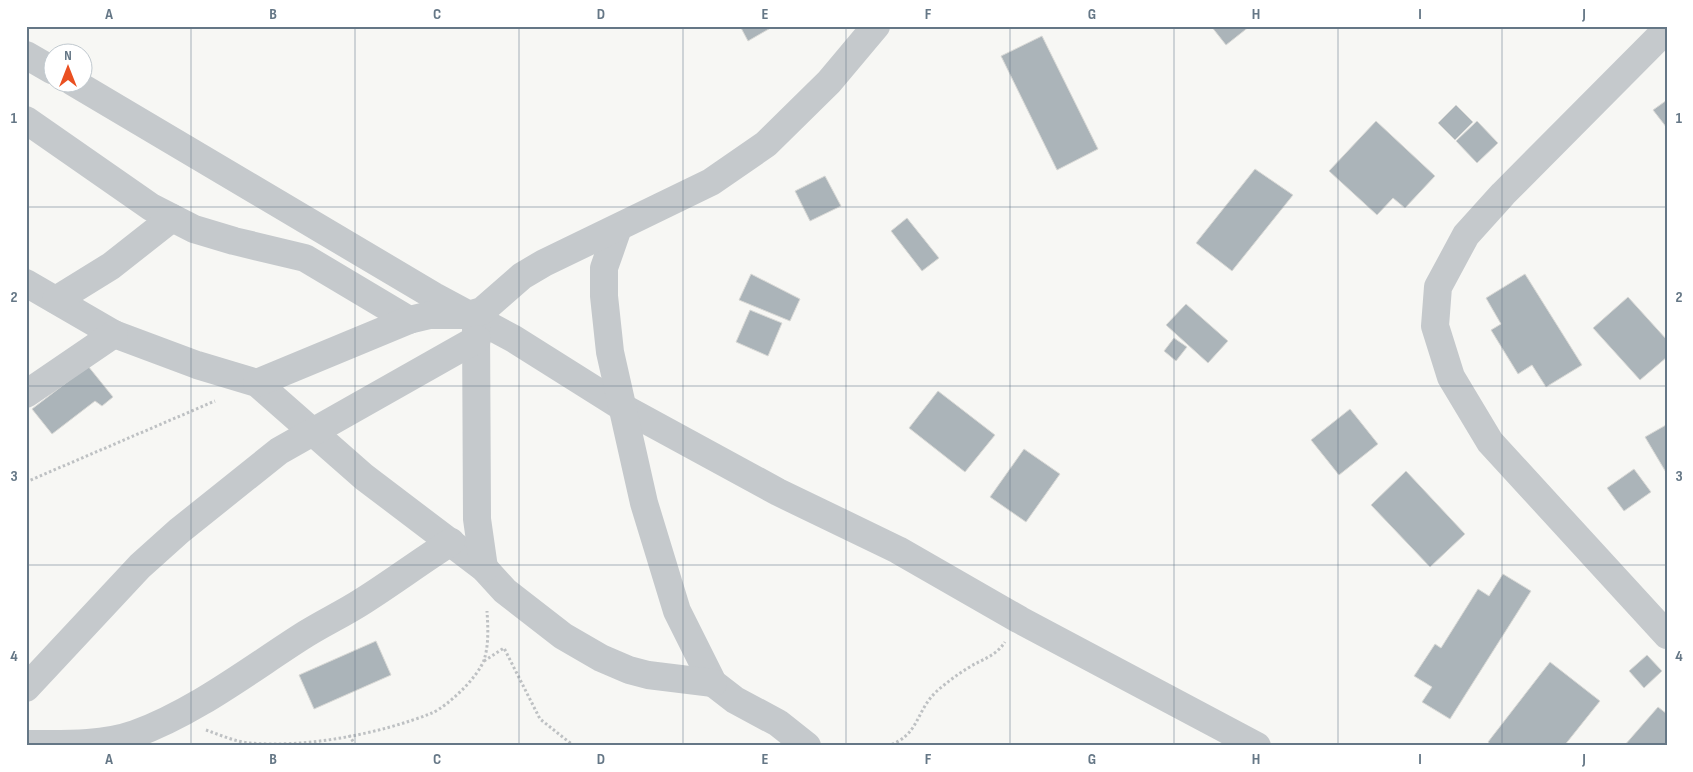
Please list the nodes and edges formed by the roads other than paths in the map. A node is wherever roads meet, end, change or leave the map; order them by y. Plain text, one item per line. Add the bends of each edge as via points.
1 (876, 26) edge
2 (1667, 29) edge
3 (26, 55) edge
4 (42, 64) edge
5 (90, 92) edge
6 (26, 120) edge
7 (172, 218) junction
8 (618, 228) junction
9 (26, 283) edge
10 (56, 300) junction
11 (409, 320) junction
12 (474, 325) junction
13 (114, 334) junction
14 (257, 383) junction
15 (26, 394) edge
16 (622, 406) junction
17 (311, 432) junction
18 (451, 542) junction
19 (484, 568) junction
20 (1667, 635) edge
21 (713, 683) junction
22 (26, 688) edge
23 (26, 744) edge
24 (58, 745) edge
25 (808, 746) edge
26 (1257, 746) edge

1 - 8 street via 829,82 766,144 711,182
2 - 20 street via 1466,235 1438,287 1435,326 1451,377 1490,442
3 - 4 street
5 - 12 street
6 - 7 street via 151,207
7 - 10 street via 111,266
7 - 11 street via 194,229 305,258
8 - 12 street via 522,276 482,311
8 - 16 street via 604,268 604,296 610,352
9 - 10 street
10 - 13 street
11 - 12 street via 430,315
11 - 14 street
12 - 16 street via 514,339
12 - 17 street
12 - 19 street via 477,519
13 - 14 street
13 - 15 street
14 - 17 street
16 - 21 street via 644,503 677,611
16 - 26 street via 778,492 898,550 1020,620
17 - 18 street via 364,477
17 - 22 street via 279,451 140,566
18 - 19 street
18 - 24 street via 362,602 175,716 111,740
19 - 21 street via 532,614 601,658 648,675
21 - 25 street via 735,700 778,723
23 - 24 street

